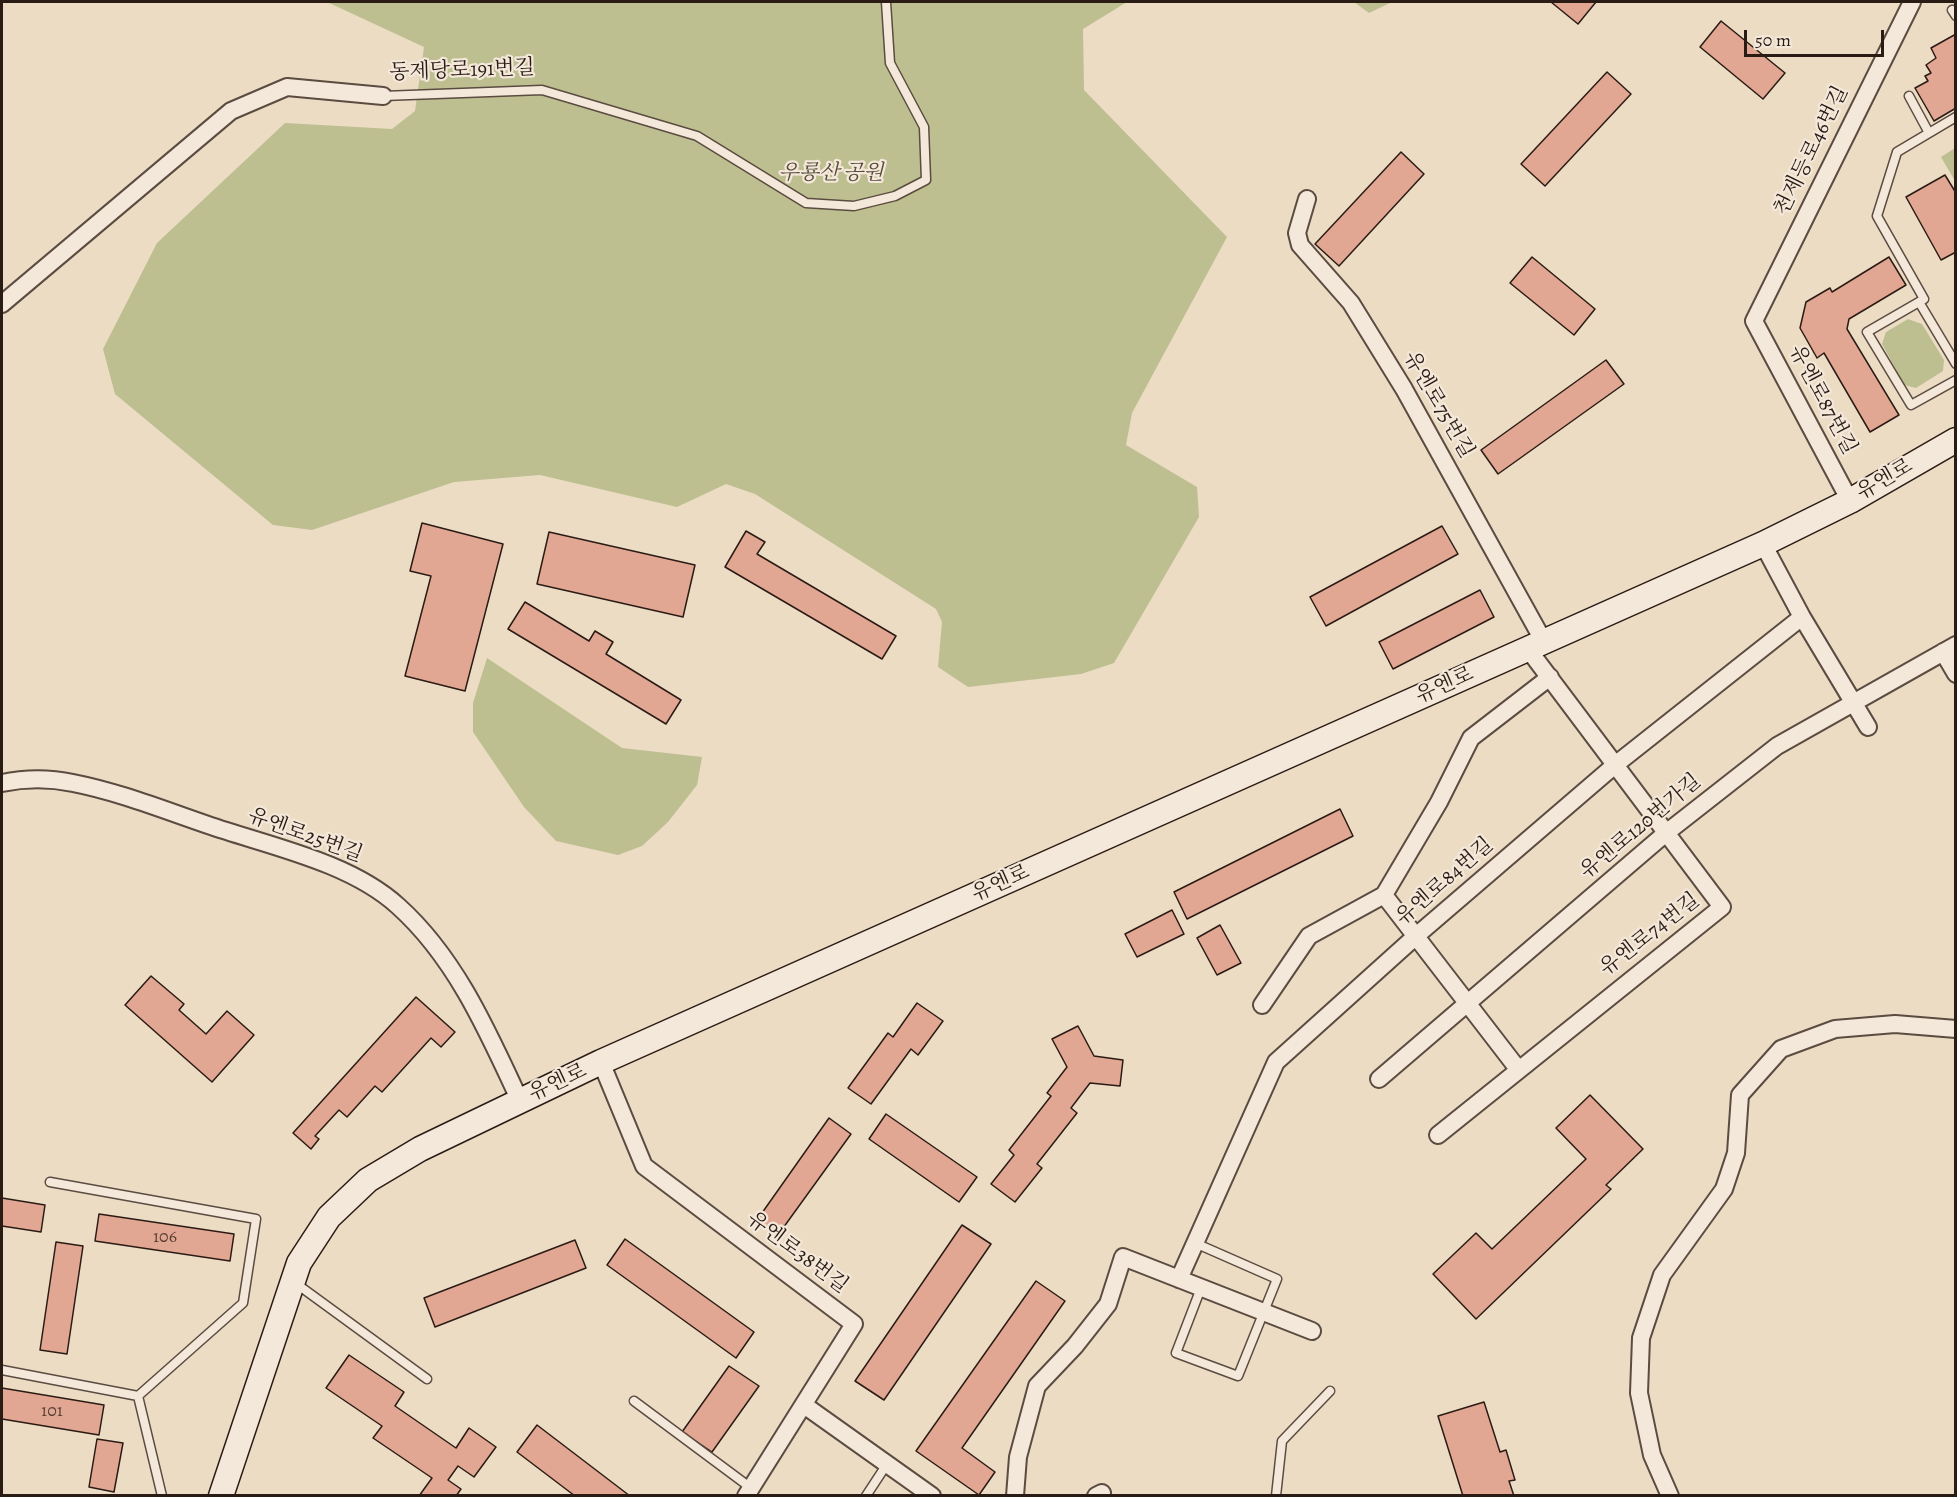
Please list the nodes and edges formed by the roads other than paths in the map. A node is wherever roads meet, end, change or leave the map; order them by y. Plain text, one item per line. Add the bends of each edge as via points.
1 (886, 2) edge
2 (1912, 2) edge
3 (383, 96) joint
4 (1909, 96) dead end
5 (1956, 117) edge
6 (1929, 133) junction
7 (1307, 199) dead end
8 (1919, 303) junction
9 (2, 304) edge
10 (1754, 321) joint
11 (1956, 364) edge
12 (1955, 382) edge
13 (1956, 440) edge
14 (1850, 501) junction
15 (1763, 544) junction
16 (1802, 617) junction
17 (1536, 645) junction
18 (1949, 649) edge
19 (1956, 674) edge
20 (1550, 677) junction
21 (1853, 702) junction
22 (1868, 727) dead end
23 (1615, 765) junction
24 (2, 783) edge
25 (1666, 832) junction
26 (1384, 895) junction
27 (1416, 936) junction
28 (1468, 1004) junction
29 (1262, 1005) dead end
30 (1956, 1029) edge
31 (601, 1062) junction
32 (1518, 1069) junction
33 (1379, 1079) dead end
34 (520, 1101) junction
35 (1438, 1135) dead end
36 (50, 1182) dead end
37 (1196, 1243) junction
38 (1179, 1279) junction
39 (293, 1282) junction
40 (1201, 1288) junction
41 (1265, 1312) junction
42 (1312, 1331) dead end
43 (2, 1370) edge
44 (427, 1379) dead end
45 (1330, 1391) dead end
46 (138, 1396) junction
47 (634, 1401) dead end
48 (804, 1405) junction
49 (887, 1464) junction
50 (748, 1492) edge
51 (162, 1496) edge
52 (221, 1496) edge
53 (866, 1496) edge
54 (932, 1496) edge
55 (1015, 1496) edge
56 (1276, 1496) edge
57 (1670, 1496) edge

1 - 3 lane, 동제당로191번길 via 890,63 924,127 926,180 895,196 854,206 806,203 697,136 542,90
2 - 10 street, 천제등로46번길
3 - 9 street, 동제당로191번길 via 287,87 231,111
4 - 6 lane
5 - 6 lane
6 - 8 lane via 1897,152 1877,216 1924,299
7 - 17 street, 유엔로75번길 via 1297,233 1300,245 1351,303 1404,389
8 - 11 lane
8 - 12 lane via 1867,332 1911,405
10 - 14 street, 유엔로87번길
13 - 14 main road, 유엔로
14 - 15 main road, 유엔로
15 - 16 street
15 - 17 main road, 유엔로
16 - 21 street
16 - 23 street, 유엔로84번길
17 - 20 street, 유엔로74번길
17 - 31 main road, 유엔로
18 - 19 street
18 - 21 street, 유엔로120번가길
20 - 23 street, 유엔로74번길
20 - 26 street via 1471,738 1439,802
21 - 22 street
21 - 25 street, 유엔로120번가길 via 1777,746
23 - 25 street, 유엔로74번길
23 - 27 street, 유엔로84번길
24 - 34 street, 유엔로25번길 via 30,778 73,782 333,867 372,885 429,939 479,1012
25 - 28 street, 유엔로120번가길
25 - 32 street, 유엔로74번길 via 1722,907
26 - 27 street
26 - 29 street via 1309,936
27 - 28 street
27 - 37 street, 유엔로84번길 via 1276,1062
28 - 32 street
28 - 33 street, 유엔로120번가길
30 - 57 street via 1895,1024 1835,1029 1780,1050 1740,1095 1736,1153 1724,1189 1662,1275 1641,1338 1639,1393 1652,1455
31 - 34 main road, 유엔로
31 - 48 street, 유엔로38번길 via 644,1166 854,1324
32 - 35 street, 유엔로74번길
34 - 39 main road, 유엔로 via 420,1149 368,1180 329,1217 299,1263
36 - 46 lane via 256,1219 243,1303
37 - 38 street, 유엔로84번길
37 - 41 lane via 1277,1279
38 - 40 street
38 - 55 street via 1123,1257 1108,1304 1037,1386 1018,1457
39 - 44 lane
39 - 52 main road, 유엔로
40 - 41 street
40 - 41 lane via 1176,1353 1238,1376
41 - 42 street
43 - 46 lane
45 - 56 lane via 1282,1441
46 - 51 lane
47 - 50 lane
48 - 49 street
48 - 50 street
49 - 53 lane
49 - 54 street

